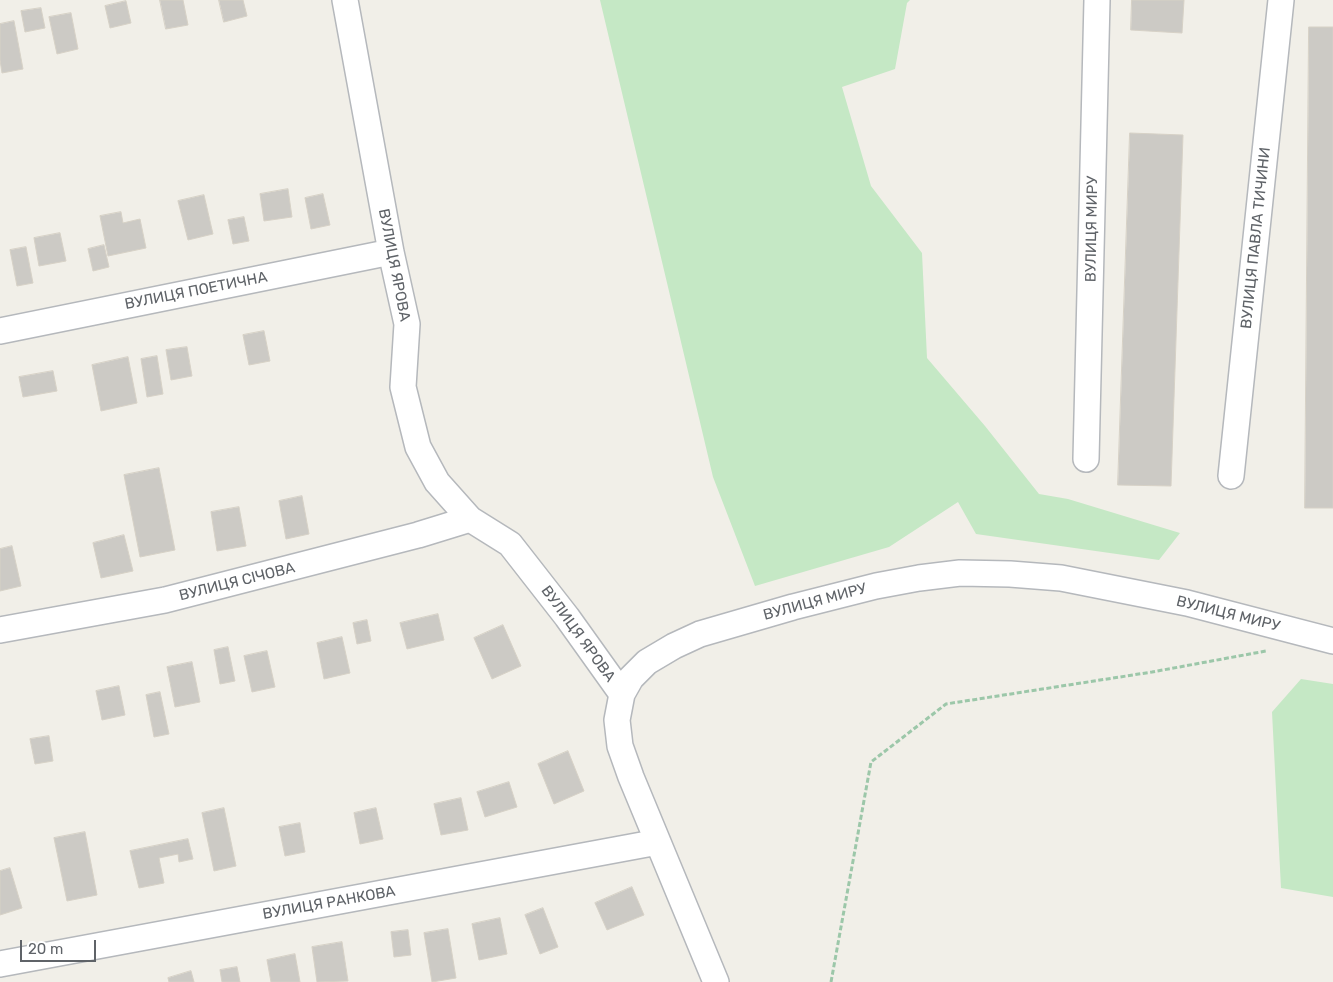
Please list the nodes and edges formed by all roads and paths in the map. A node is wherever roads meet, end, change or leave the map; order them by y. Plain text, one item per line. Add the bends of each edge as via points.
1 (345, 0) edge
2 (1097, 0) edge
3 (1281, 0) edge
4 (391, 252) junction
5 (0, 331) edge
6 (1086, 459) dead end
7 (1231, 476) dead end
8 (470, 519) junction
9 (0, 630) edge
10 (1333, 641) edge
11 (1272, 650) dead end
12 (622, 694) junction
13 (658, 842) junction
14 (0, 964) edge
15 (716, 982) edge
16 (830, 982) edge

1 - 4 street, ВУЛИЦЯ ЯРОВА
2 - 6 street, ВУЛИЦЯ МИРУ
3 - 7 street, ВУЛИЦЯ ПАВЛА ТИЧИНИ
4 - 5 street, ВУЛИЦЯ ПОЕТИЧНА
4 - 8 street, ВУЛИЦЯ ЯРОВА via 407,324 403,387 418,447 437,482
8 - 9 street, ВУЛИЦЯ СІЧОВА via 165,600
8 - 12 street, ВУЛИЦЯ ЯРОВА via 510,544
10 - 12 street, ВУЛИЦЯ МИРУ via 1187,603 1061,578 960,573 876,586 700,634 647,662 631,678
11 - 16 path via 946,704 871,762
12 - 13 street, ВУЛИЦЯ МИРУ via 617,720 620,746
13 - 14 street, ВУЛИЦЯ РАНКОВА
13 - 15 street, ВУЛИЦЯ МИРУ

